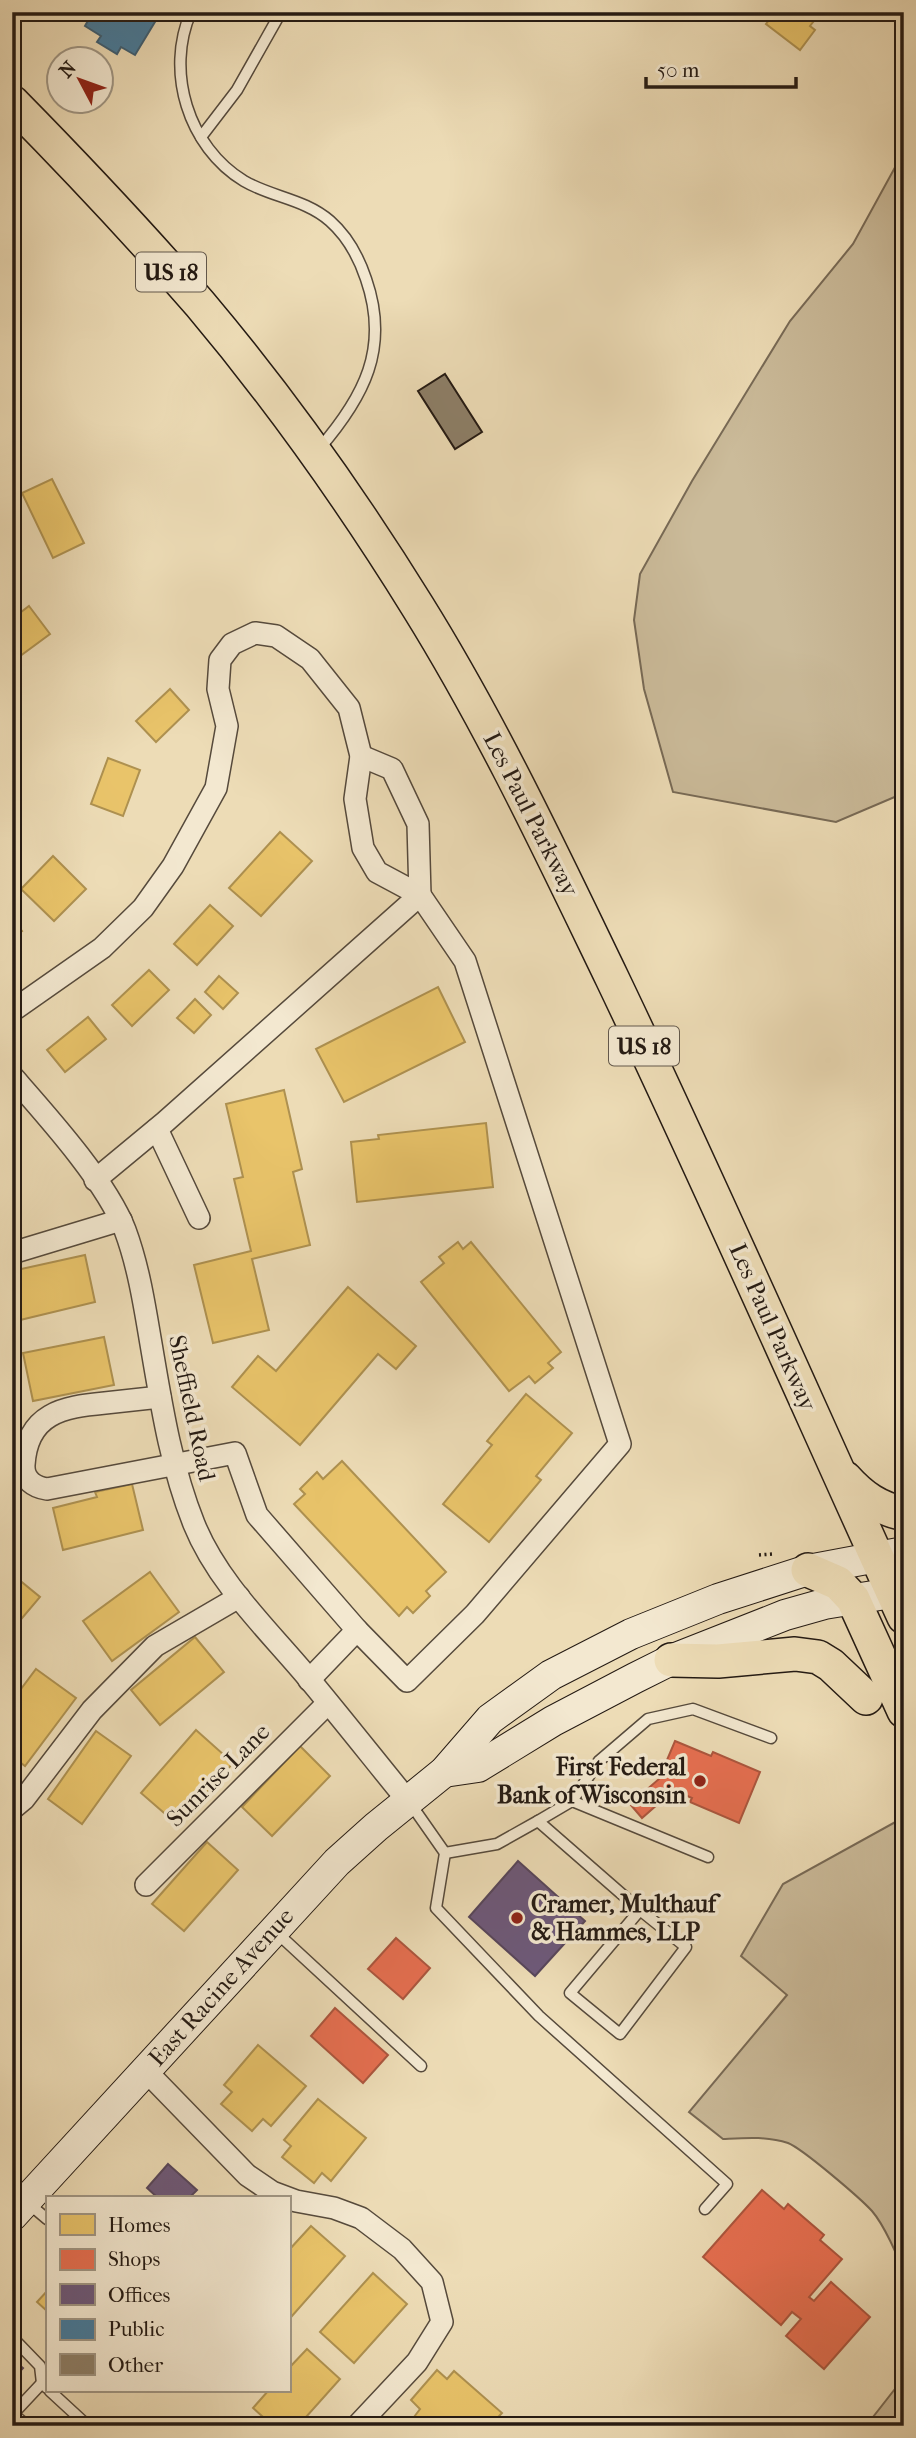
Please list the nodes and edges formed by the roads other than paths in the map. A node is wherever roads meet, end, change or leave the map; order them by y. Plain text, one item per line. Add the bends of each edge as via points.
1 (191, 12) edge
2 (281, 12) edge
3 (12, 102) edge
4 (201, 137) junction
5 (315, 454) junction
6 (361, 756) junction
7 (420, 895) junction
8 (12, 1011) edge
9 (12, 1076) edge
10 (157, 1129) junction
11 (95, 1180) junction
12 (199, 1218) dead end
13 (121, 1220) junction
14 (12, 1253) edge
15 (160, 1397) junction
16 (174, 1463) junction
17 (838, 1471) junction
18 (904, 1514) edge
19 (890, 1555) edge
20 (843, 1563) junction
21 (808, 1570) junction
22 (239, 1597) junction
23 (900, 1600) edge
24 (838, 1602) junction
25 (357, 1630) junction
26 (671, 1660) junction
27 (309, 1680) junction
28 (866, 1698) dead end
29 (328, 1703) junction
30 (904, 1711) edge
31 (771, 1738) dead end
32 (444, 1772) junction
33 (408, 1801) junction
34 (572, 1801) junction
35 (12, 1809) edge
36 (538, 1821) junction
37 (444, 1853) junction
38 (708, 1857) dead end
39 (146, 1885) dead end
40 (640, 1910) junction
41 (274, 1930) junction
42 (421, 2066) dead end
43 (145, 2070) junction
44 (283, 2196) edge
45 (290, 2199) edge
46 (705, 2209) dead end
47 (28, 2212) edge
48 (12, 2337) edge
49 (46, 2387) edge
50 (51, 2392) edge
51 (13, 2415) edge
52 (28, 2426) edge
53 (88, 2426) edge
54 (357, 2426) edge

1 - 4 lane via 180,49 180,75 185,102
2 - 4 lane via 237,90
3 - 5 main road, Les Paul Parkway / US 18 via 201,306
4 - 5 lane via 222,164 245,181 306,206 329,221 363,268 375,303 376,336 368,371 355,401
5 - 17 main road, Les Paul Parkway / US 18 via 423,615 532,812 694,1150
6 - 7 street via 392,769 418,824
6 - 7 street via 355,799 363,848 377,872
6 - 8 street via 349,708 310,659 276,636 255,633 232,644 220,660 218,689 227,726 216,789 173,866 143,908 102,948
7 - 10 street
7 - 25 street via 465,961 621,1444 475,1614 407,1681
9 - 11 street, Sheffield Road
10 - 11 street
10 - 12 street
11 - 13 street, Sheffield Road
13 - 14 street
13 - 15 street, Sheffield Road via 140,1279
15 - 16 street, Sheffield Road
15 - 16 street via 54,1412 33,1434 23,1469 36,1488 47,1489
16 - 22 street, Sheffield Road via 195,1526
16 - 25 street via 235,1452 257,1515
17 - 18 main road via 873,1504
17 - 19 main road, Les Paul Parkway / US 18
19 - 20 main road, East Racine Avenue
19 - 23 main road, Les Paul Parkway / US 18
20 - 21 main road, East Racine Avenue
20 - 23 main road via 863,1585
21 - 24 main road via 838,1583
21 - 32 main road, East Racine Avenue via 631,1634 551,1675 490,1719
22 - 27 street, Sheffield Road
22 - 35 street via 155,1646 92,1710
23 - 24 main road
24 - 26 main road via 785,1615
24 - 30 main road
25 - 27 street
26 - 28 main road via 818,1657
26 - 32 main road via 553,1721 478,1767
27 - 29 street, Sheffield Road
29 - 33 street, Sheffield Road
29 - 39 street, Sunrise Lane
31 - 34 lane via 693,1709 648,1720 599,1761
32 - 33 main road, East Racine Avenue
33 - 37 lane
33 - 41 main road, East Racine Avenue via 337,1862
34 - 36 lane
34 - 38 lane
36 - 37 lane via 497,1844
36 - 40 lane
37 - 46 lane via 436,1908 539,2016 727,2184
40 - 40 lane via 570,1993 621,2034 686,1947
41 - 42 lane
41 - 43 main road, East Racine Avenue
43 - 44 street via 247,2175
43 - 47 main road, East Racine Avenue
45 - 54 street via 361,2218 402,2249 432,2282 442,2322 416,2362
48 - 49 lane via 40,2366
49 - 51 lane
50 - 53 lane
51 - 52 lane

